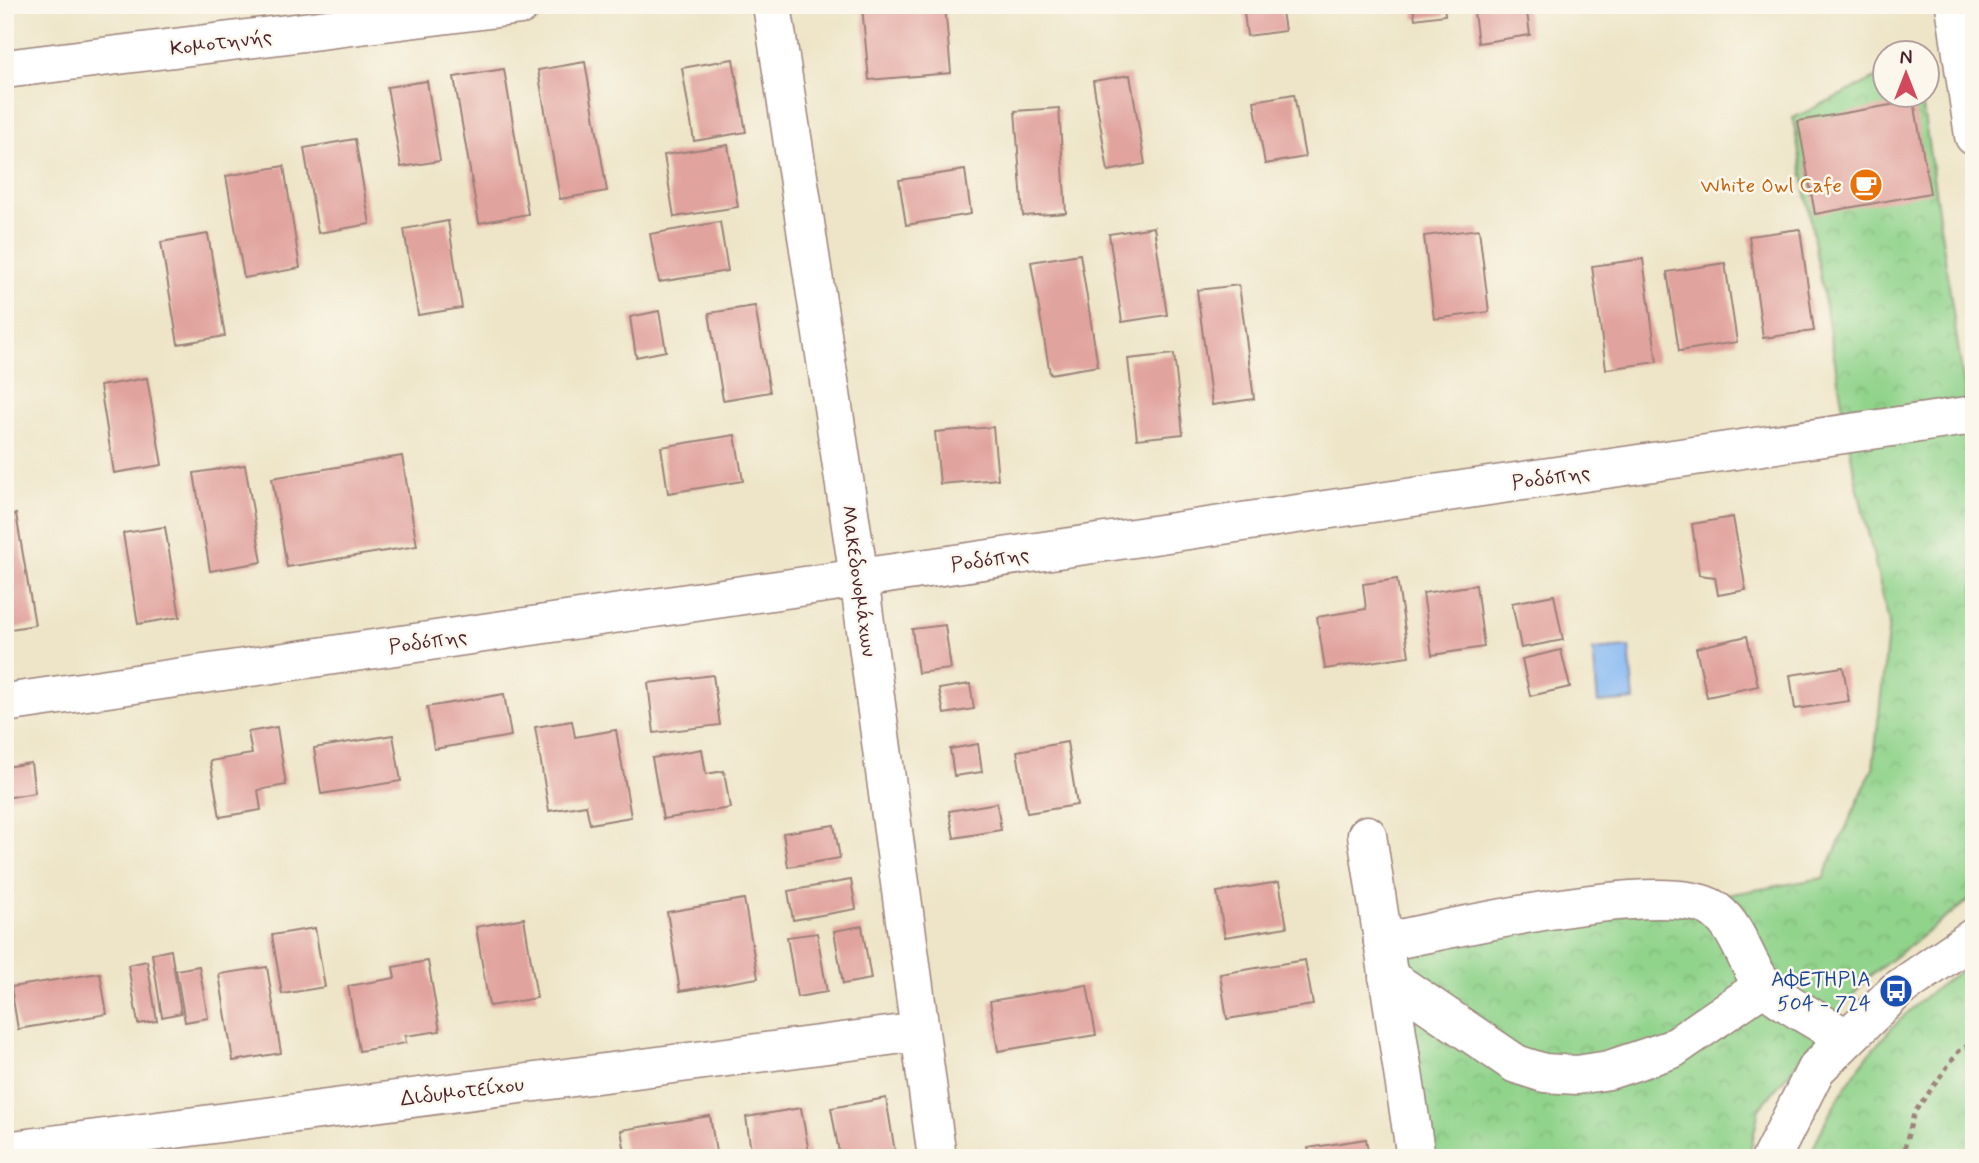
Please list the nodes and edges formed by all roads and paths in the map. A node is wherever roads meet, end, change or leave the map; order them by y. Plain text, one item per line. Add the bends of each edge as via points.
1 (521, 5) edge
2 (772, 5) edge
3 (1955, 5) edge
4 (5, 69) edge
5 (1974, 136) edge
6 (1974, 415) edge
7 (859, 578) junction
8 (5, 703) edge
9 (1367, 835) dead end
10 (1974, 937) edge
11 (1386, 960) junction
12 (1765, 985) junction
13 (919, 1032) junction
14 (1846, 1038) junction
15 (1974, 1041) edge
16 (5, 1151) edge
17 (937, 1158) edge
18 (1416, 1158) edge
19 (1771, 1158) edge
20 (1902, 1158) edge

1 - 4 street, Κομοτηνής
2 - 7 street, Μακεδονομάχων
3 - 5 street
6 - 7 street, Ροδόπης
7 - 8 street, Ροδόπης
7 - 13 street, Μακεδονομάχων
9 - 11 street
10 - 14 street via 1896,991
11 - 12 street via 1564,908 1680,898 1703,902 1717,911
11 - 12 street via 1516,1064 1544,1073 1577,1075 1609,1070 1672,1049
11 - 18 street
12 - 14 street
13 - 16 street, Διδυμοτείχου
13 - 17 street, Μακεδονομάχων
14 - 19 street via 1816,1069
15 - 20 path via 1958,1052 1914,1113

